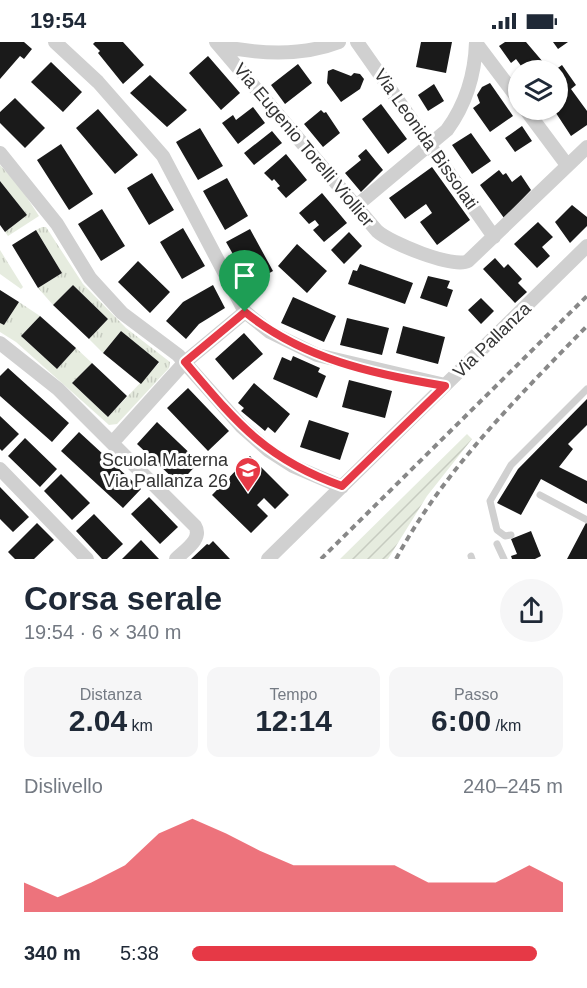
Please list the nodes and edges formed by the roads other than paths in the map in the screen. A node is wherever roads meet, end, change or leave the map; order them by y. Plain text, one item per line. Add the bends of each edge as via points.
1 (56, 42) edge
2 (339, 42) edge
3 (357, 42) edge
4 (476, 43) edge
5 (218, 44) edge
6 (508, 85) edge
7 (533, 120) edge
8 (429, 145) junction
9 (587, 147) edge
10 (0, 153) edge
11 (567, 165) junction
12 (355, 207) junction
13 (494, 237) junction
14 (587, 246) edge
15 (245, 312) junction
16 (2, 348) edge
17 (185, 362) junction
18 (445, 386) junction
19 (587, 389) edge
20 (112, 443) junction
21 (0, 469) edge
22 (342, 486) junction
23 (540, 495) dead end
24 (587, 520) edge
25 (511, 535) dead end
26 (497, 544) dead end
27 (87, 559) edge
28 (176, 559) edge
29 (268, 559) edge
30 (504, 559) edge

1 - 15 street via 98,82 163,156
2 - 5 street via 294,53 242,50
3 - 8 street, Via Leonida Bissolati
4 - 6 street
4 - 8 street via 474,68 463,103 447,130
5 - 12 street, Via Eugenio Torelli Viollier
7 - 11 street
8 - 12 street
8 - 13 street, Via Leonida Bissolati
9 - 11 street
10 - 17 street via 57,224 90,278 122,313
11 - 13 street
12 - 13 street, Via Eugenio Torelli Viollier via 383,237 453,263 464,264
14 - 18 street, Via Pallanza
15 - 17 street
15 - 18 street via 270,332 317,356
16 - 20 street via 57,389
17 - 20 street
17 - 22 street via 242,427 268,450 293,466
18 - 22 street, Via Pallanza
19 - 25 lane via 511,465 490,501 498,530 505,536
20 - 28 street via 198,530 196,539
21 - 27 street
22 - 29 street, Via Pallanza
23 - 24 lane
26 - 30 lane

